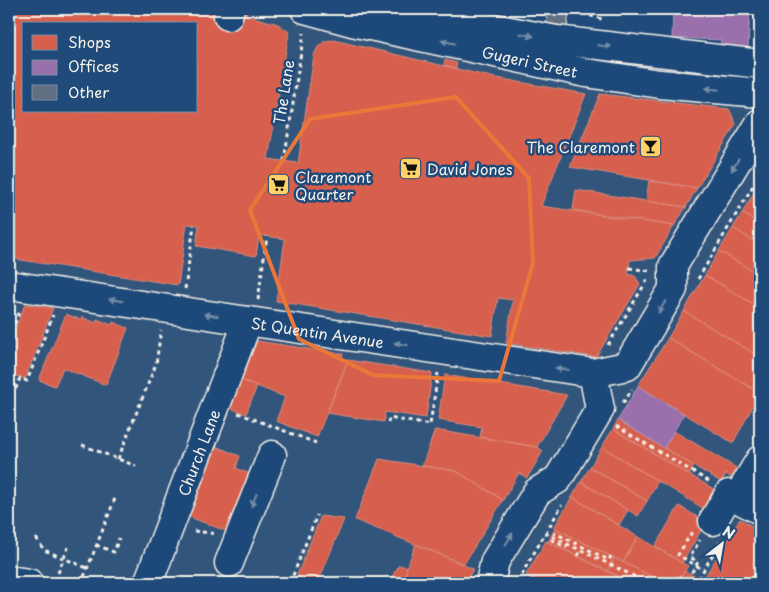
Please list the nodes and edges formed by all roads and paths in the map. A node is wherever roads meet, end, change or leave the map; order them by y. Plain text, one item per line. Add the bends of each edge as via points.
1 (398, 9) edge
2 (567, 9) edge
3 (305, 18) edge
4 (612, 22) dead end
5 (760, 64) edge
6 (760, 93) edge
7 (760, 123) edge
8 (284, 161) dead end
9 (194, 225) dead end
10 (267, 236) dead end
11 (629, 268) dead end
12 (652, 271) dead end
13 (185, 290) dead end
14 (15, 296) edge
15 (253, 311) junction
16 (54, 314) dead end
17 (162, 323) dead end
18 (9, 339) edge
19 (439, 366) dead end
20 (593, 373) junction
21 (10, 404) dead end
22 (236, 412) dead end
23 (388, 423) dead end
24 (611, 423) dead end
25 (316, 444) dead end
26 (82, 445) dead end
27 (272, 455) dead end
28 (118, 459) junction
29 (760, 460) edge
30 (136, 466) dead end
31 (116, 496) dead end
32 (743, 500) edge
33 (317, 516) dead end
34 (188, 528) dead end
35 (707, 530) joint
36 (545, 533) dead end
37 (219, 534) dead end
38 (36, 538) dead end
39 (119, 538) dead end
40 (685, 543) dead end
41 (568, 544) junction
42 (69, 545) dead end
43 (96, 545) junction
44 (582, 546) junction
45 (578, 556) dead end
46 (611, 556) dead end
47 (64, 558) junction
48 (229, 564) dead end
49 (87, 568) junction
50 (704, 570) dead end
51 (58, 573) dead end
52 (84, 577) dead end
53 (9, 580) edge
54 (30, 583) edge
55 (148, 583) edge
56 (290, 583) edge
57 (490, 583) edge
58 (648, 583) edge
59 (686, 583) edge

1 -> 5 main road, Gugeri Street via 556,40
2 - 4 path
6 -> 3 main road, Gugeri Street via 586,73 352,22
3 - 8 path, The Lane
7 -> 20 main road, St Quentin Avenue via 673,266 673,289 627,366
9 - 13 path
10 - 15 path
11 - 12 path
15 -> 14 main road, St Quentin Avenue
14 - 18 path
20 -> 15 main road, St Quentin Avenue
15 - 55 main road, Church Lane
16 - 21 path via 27,381 20,378
17 - 28 path via 156,364
19 - 23 path via 430,425 389,418
57 -> 20 main road via 495,561 537,492 558,479 600,409
22 - 25 path
24 - 32 path
26 - 28 path
27 -> 48 main road
28 - 30 path
29 - 32 main road
31 - 43 path
32 - 35 main road
33 - 56 path
34 - 37 path
35 - 59 path via 690,557 698,562 692,572 697,579
36 - 41 path
38 - 47 path via 44,550
39 - 43 path via 114,552
40 - 50 path via 678,555
41 - 44 path via 566,547 552,540 556,533
41 - 58 path
42 - 47 path
43 - 49 path
44 - 45 path
44 - 46 path via 609,560
47 - 49 path
47 - 51 path
49 - 52 path
53 - 54 main road

